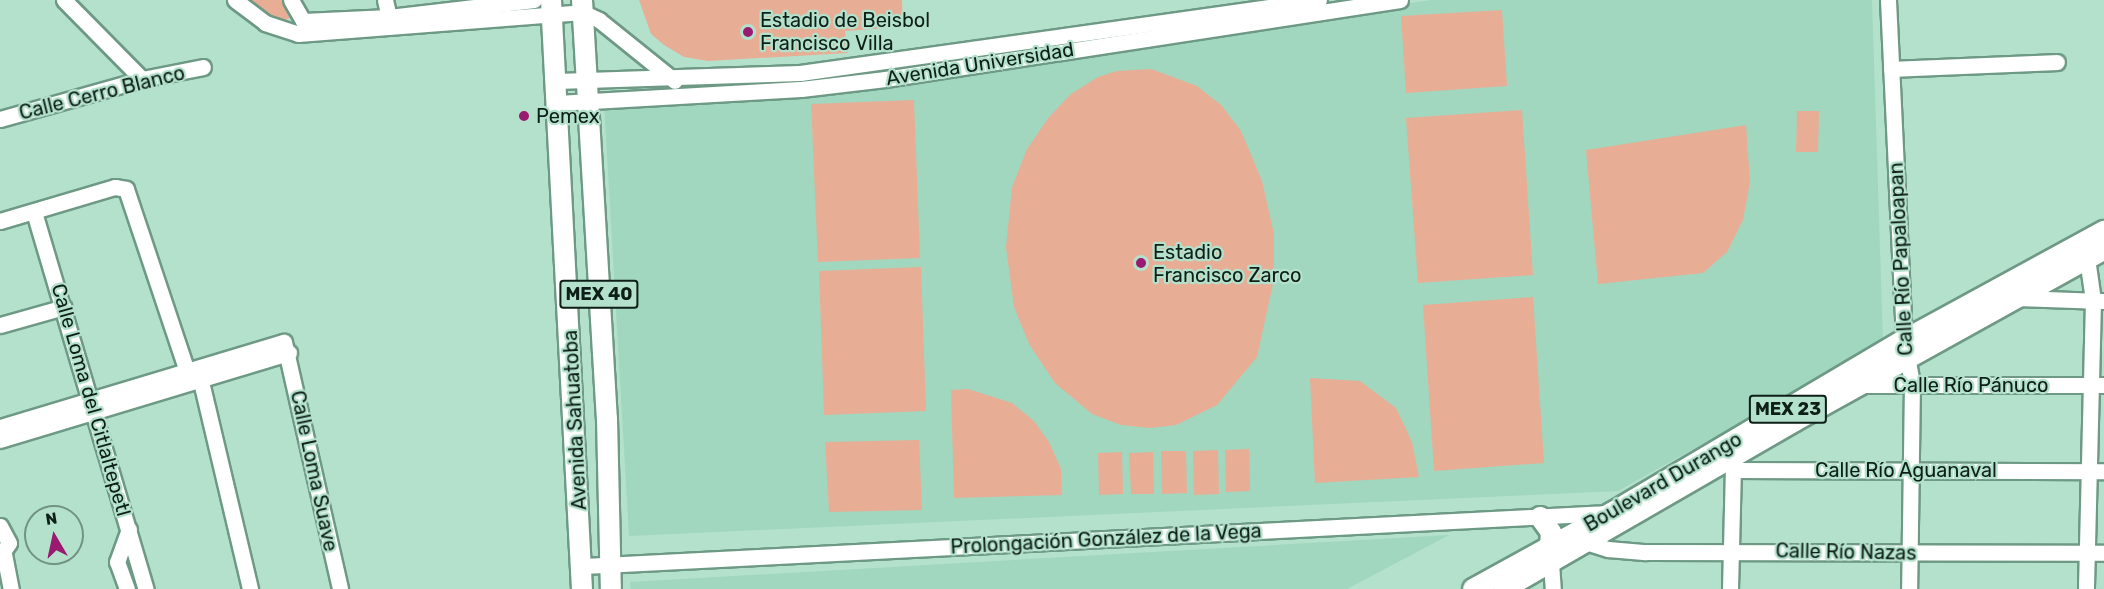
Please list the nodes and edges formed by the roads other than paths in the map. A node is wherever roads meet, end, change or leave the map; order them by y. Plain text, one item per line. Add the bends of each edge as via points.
1 (64, 0) edge
2 (235, 0) edge
3 (291, 0) edge
4 (385, 0) edge
5 (396, 0) edge
6 (534, 0) edge
7 (1319, 0) edge
8 (1400, 0) edge
9 (1887, 0) edge
10 (582, 6) edge
11 (551, 7) edge
12 (463, 10) edge
13 (396, 23) junction
14 (301, 28) junction
15 (1072, 34) junction
16 (1074, 50) junction
17 (2057, 62) dead end
18 (203, 67) dead end
19 (1891, 69) junction
20 (800, 73) junction
21 (142, 79) junction
22 (672, 79) junction
23 (556, 81) junction
24 (801, 89) junction
25 (584, 92) junction
26 (691, 94) junction
27 (557, 103) junction
28 (0, 119) edge
29 (34, 212) junction
30 (0, 221) edge
31 (2104, 231) edge
32 (2091, 250) edge
33 (2015, 298) junction
34 (2099, 300) edge
35 (64, 307) junction
36 (0, 325) edge
37 (1905, 350) junction
38 (196, 376) junction
39 (1839, 379) junction
40 (1912, 383) junction
41 (1860, 385) junction
42 (2097, 385) edge
43 (94, 406) junction
44 (0, 427) edge
45 (0, 440) edge
46 (1727, 460) junction
47 (1912, 470) junction
48 (2097, 471) edge
49 (1540, 517) junction
50 (1619, 517) junction
51 (0, 526) edge
52 (129, 529) junction
53 (1589, 543) junction
54 (1731, 550) junction
55 (1909, 553) junction
56 (2087, 553) junction
57 (2104, 553) edge
58 (2, 555) edge
59 (1550, 555) junction
60 (584, 566) junction
61 (612, 566) junction
62 (11, 589) edge
63 (127, 589) edge
64 (146, 589) edge
65 (250, 589) edge
66 (340, 589) edge
67 (582, 589) edge
68 (611, 589) edge
69 (1473, 589) edge
70 (1504, 589) edge
71 (1553, 589) edge
72 (1730, 589) edge
73 (1909, 589) edge
74 (2086, 589) edge

1 - 21 street
2 - 14 street via 266,23
3 - 14 street
4 - 13 street
5 - 13 street
6 - 12 street
7 - 15 street, Avenida Universidad
8 - 16 street, Avenida Universidad
9 - 19 street, Calle Río Papaloapan
10 - 11 street
10 - 22 street
10 - 25 main road, Avenida Sahuatoba / MEX 40
11 - 12 street
11 - 23 main road, Avenida Sahuatoba / MEX 40
12 - 13 street
13 - 14 street
15 - 16 street
15 - 20 street, Avenida Universidad
16 - 24 street, Avenida Universidad
17 - 19 street
18 - 21 street, Calle Cerro Blanco
19 - 37 street, Calle Río Papaloapan
20 - 22 street, Avenida Universidad
20 - 24 street
21 - 28 street, Calle Cerro Blanco
22 - 25 street, Avenida Universidad
22 - 26 street
23 - 25 street, Avenida Universidad
23 - 27 main road, Avenida Sahuatoba / MEX 40
24 - 26 street, Avenida Universidad
25 - 26 street, Avenida Universidad
25 - 27 street, Avenida Universidad
25 - 61 main road, Avenida Sahuatoba / MEX 40 via 596,234
27 - 60 main road, Avenida Sahuatoba / MEX 40
29 - 30 street
29 - 35 street, Calle Loma del Citlaltepetl
29 - 38 street via 115,187 126,189
31 - 32 main road, Boulevard Durango / MEX 23
32 - 33 main road, Boulevard Durango / MEX 23
32 - 34 street
32 - 37 main road, Boulevard Durango / MEX 23
33 - 34 street
33 - 37 main road, Boulevard Durango / MEX 23
34 - 42 street
35 - 36 street
35 - 43 street, Calle Loma del Citlaltepetl
37 - 39 main road, Boulevard Durango / MEX 23
37 - 40 street, Calle Río Papaloapan
37 - 41 main road, Boulevard Durango / MEX 23
38 - 43 street
38 - 65 street
38 - 66 street, Calle Loma Suave via 286,348
39 - 41 street, Calle Río Pánuco
39 - 46 main road, Boulevard Durango / MEX 23
40 - 41 street, Calle Río Pánuco
40 - 42 street, Calle Río Pánuco
40 - 47 street, Calle Río Papaloapan
41 - 46 main road, Boulevard Durango / MEX 23
42 - 48 street
43 - 44 street
43 - 45 street
43 - 52 street, Calle Loma del Citlaltepetl
46 - 47 street, Calle Río Aguanaval
46 - 50 main road, Boulevard Durango / MEX 23
46 - 54 street
47 - 48 street, Calle Río Aguanaval
47 - 55 street, Calle Río Papaloapan
48 - 56 street
49 - 50 street, Prolongación González de la Vega
49 - 59 main road via 1551,532
49 - 61 street, Prolongación González de la Vega
50 - 53 main road, Boulevard Durango / MEX 23
50 - 59 main road, Boulevard Durango / MEX 23
51 - 58 street via 9,536
52 - 63 street via 117,562
52 - 64 street, Calle Loma del Citlaltepetl
53 - 54 street, Calle Río Nazas via 1626,552
53 - 59 main road, Boulevard Durango / MEX 23
54 - 55 street, Calle Río Nazas
54 - 72 street
55 - 56 street, Calle Río Nazas
55 - 73 street, Calle Río Papaloapan
56 - 57 street, Calle Río Nazas
56 - 74 street
58 - 62 street
59 - 69 main road, Boulevard Durango / MEX 23
59 - 70 main road, Boulevard Durango / MEX 23
59 - 71 street
60 - 61 street, Prolongación González de la Vega
60 - 67 main road, Avenida Sahuatoba / MEX 40
61 - 68 main road, Avenida Sahuatoba / MEX 40

